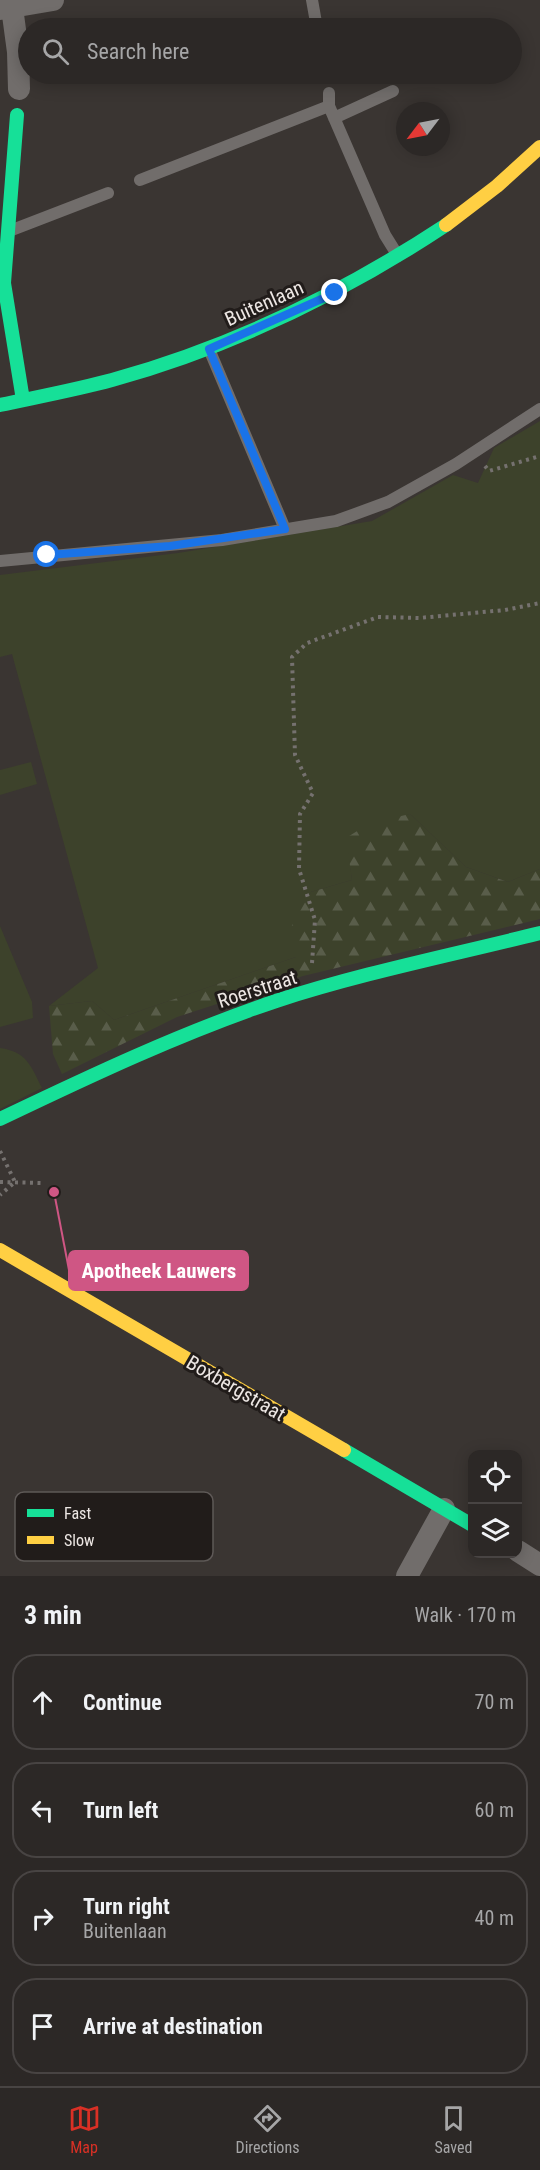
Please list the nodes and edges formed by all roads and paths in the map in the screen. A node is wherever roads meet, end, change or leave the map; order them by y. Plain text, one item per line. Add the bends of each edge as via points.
1 (53, 0) edge
2 (312, 0) edge
3 (8, 5) edge
4 (315, 18) edge
5 (18, 52) edge
6 (19, 84) edge
7 (19, 89) dead end
8 (393, 92) dead end
9 (17, 115) dead end
10 (334, 118) junction
11 (540, 147) edge
12 (140, 180) dead end
13 (108, 192) dead end
14 (8, 231) junction
15 (398, 257) junction
16 (209, 349) junction
17 (23, 400) junction
18 (0, 405) edge
19 (540, 409) edge
20 (475, 452) junction
21 (540, 456) edge
22 (285, 529) junction
23 (0, 561) edge
24 (540, 603) edge
25 (540, 933) edge
26 (311, 972) dead end
27 (0, 1119) edge
28 (0, 1151) edge
29 (0, 1182) edge
30 (15, 1182) junction
31 (42, 1183) dead end
32 (0, 1195) edge
33 (0, 1250) edge
34 (444, 1509) junction
35 (468, 1523) edge
36 (522, 1553) edge
37 (540, 1564) edge
38 (407, 1576) edge

1 - 3 street
2 - 4 lane
3 - 5 street
6 - 7 street
8 - 10 lane
9 - 14 street
10 - 12 lane via 329,100
10 - 15 lane
11 - 15 street, Buitenlaan via 486,195
13 - 14 lane
14 - 17 street via 4,284
15 - 16 street, Buitenlaan via 335,293
16 - 17 street, Buitenlaan via 127,376
16 - 22 lane
17 - 18 street, Buitenlaan
19 - 20 lane
20 - 21 path via 489,471
20 - 22 lane via 388,502 336,521
22 - 23 lane via 170,546
24 - 26 path via 418,618 378,617 307,643 292,657 295,755 313,793 300,814 299,858 315,920
25 - 27 street, Roerstraat via 366,976 242,1012
28 - 30 path
29 - 30 path
30 - 31 path
30 - 32 path
33 - 34 street, Boxbergstraat
34 - 35 street, Boxbergstraat
34 - 38 street
36 - 37 street

